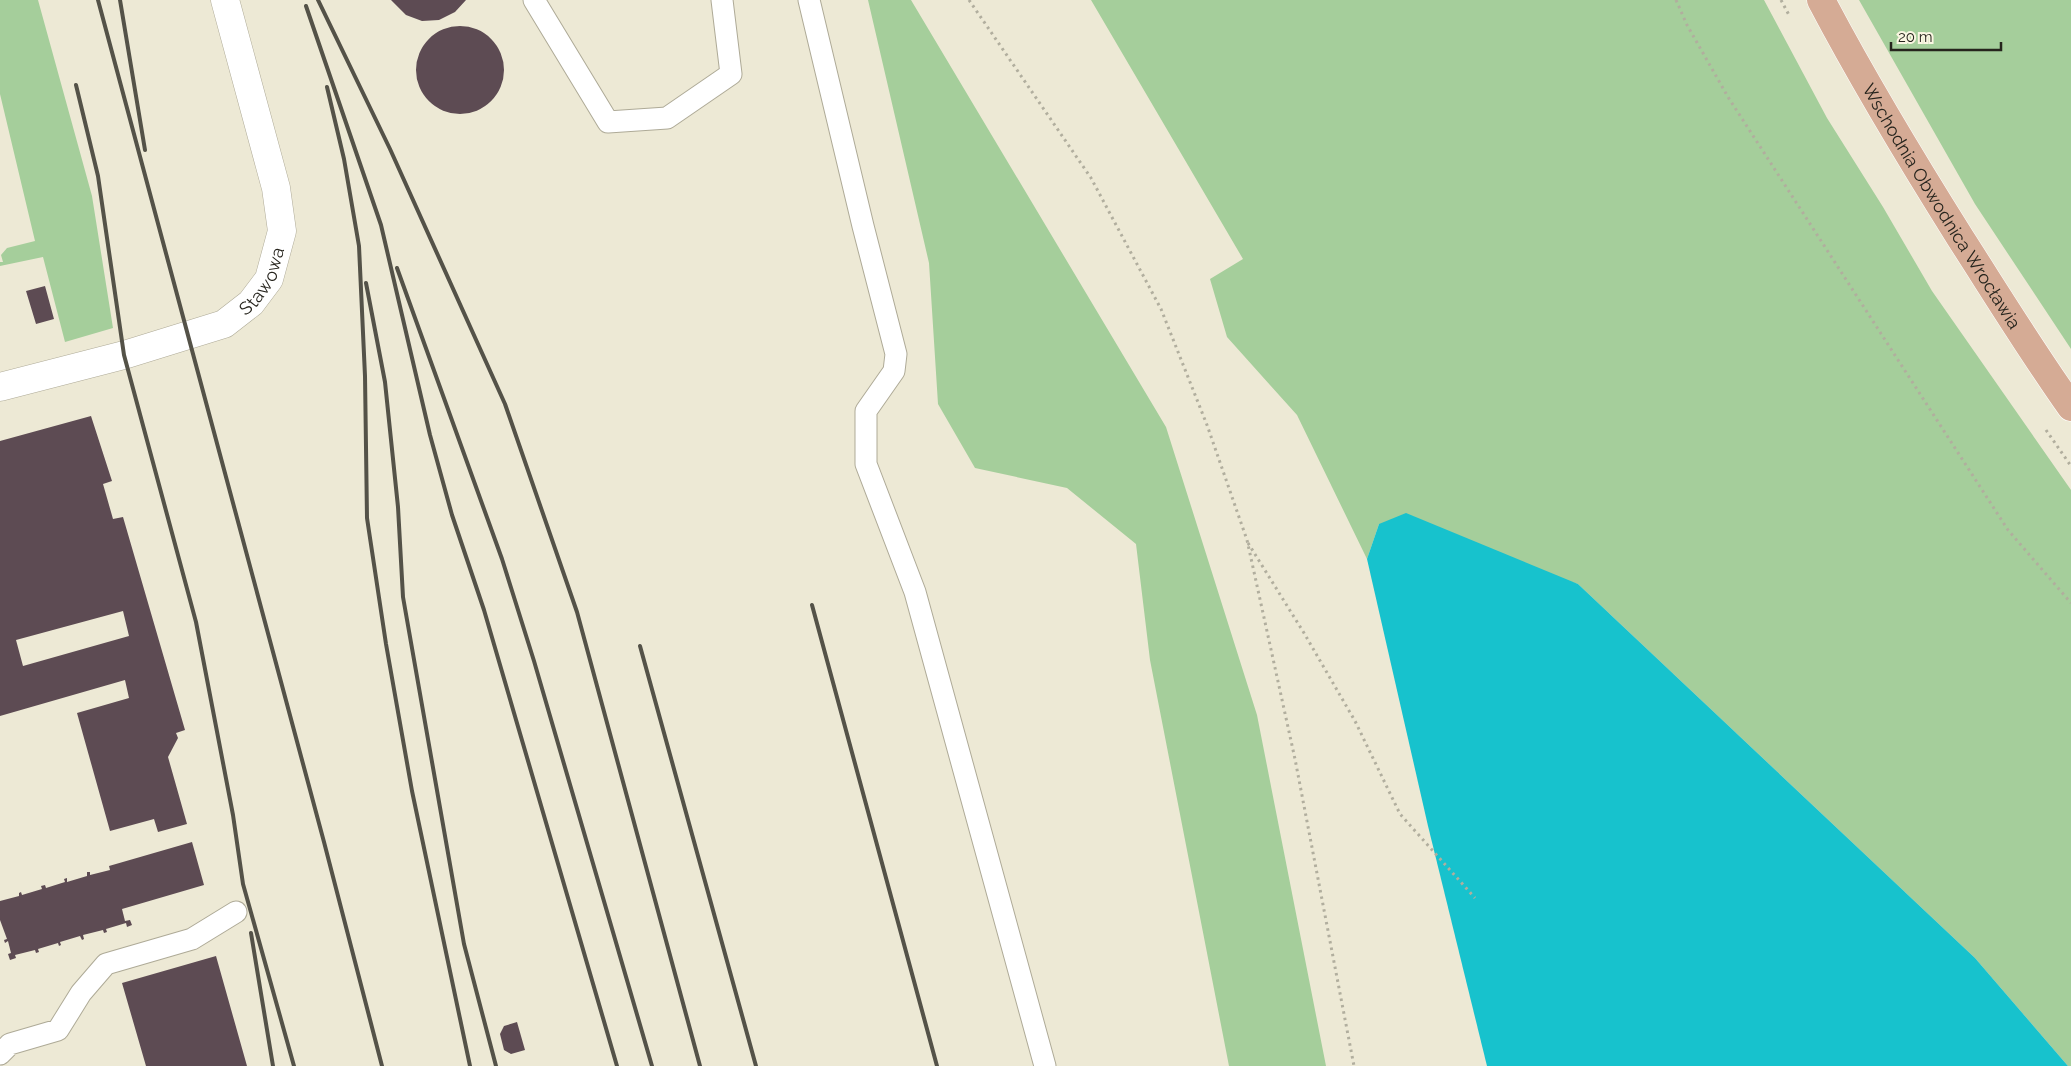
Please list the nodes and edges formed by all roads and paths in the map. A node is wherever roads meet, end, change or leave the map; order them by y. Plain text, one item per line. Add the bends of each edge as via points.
1 (225, 0) edge
2 (534, 0) edge
3 (722, 0) edge
4 (809, 0) edge
5 (969, 0) edge
6 (1676, 0) edge
7 (1820, 0) edge
8 (0, 387) edge
9 (2071, 407) edge
10 (1247, 540) junction
11 (2071, 603) edge
12 (1475, 898) dead end
13 (236, 912) dead end
14 (0, 1054) edge
15 (1045, 1066) edge
16 (1354, 1066) edge

1 - 8 street, Stawowa via 276,188 282,231 269,279 251,303 224,324 124,355
2 - 3 lane via 608,122 667,118 731,74
4 - 15 lane via 896,354 894,371 866,411 866,464 914,592
5 - 10 path via 1091,178 1162,309
6 - 11 path via 1728,97 2008,530
7 - 9 main road, Wschodnia Obwodnica Wrocławia via 1927,184 2032,352
10 - 12 path via 1355,722 1400,814
10 - 16 path via 1295,758
13 - 14 lane via 192,939 106,964 81,992 58,1030 10,1044

